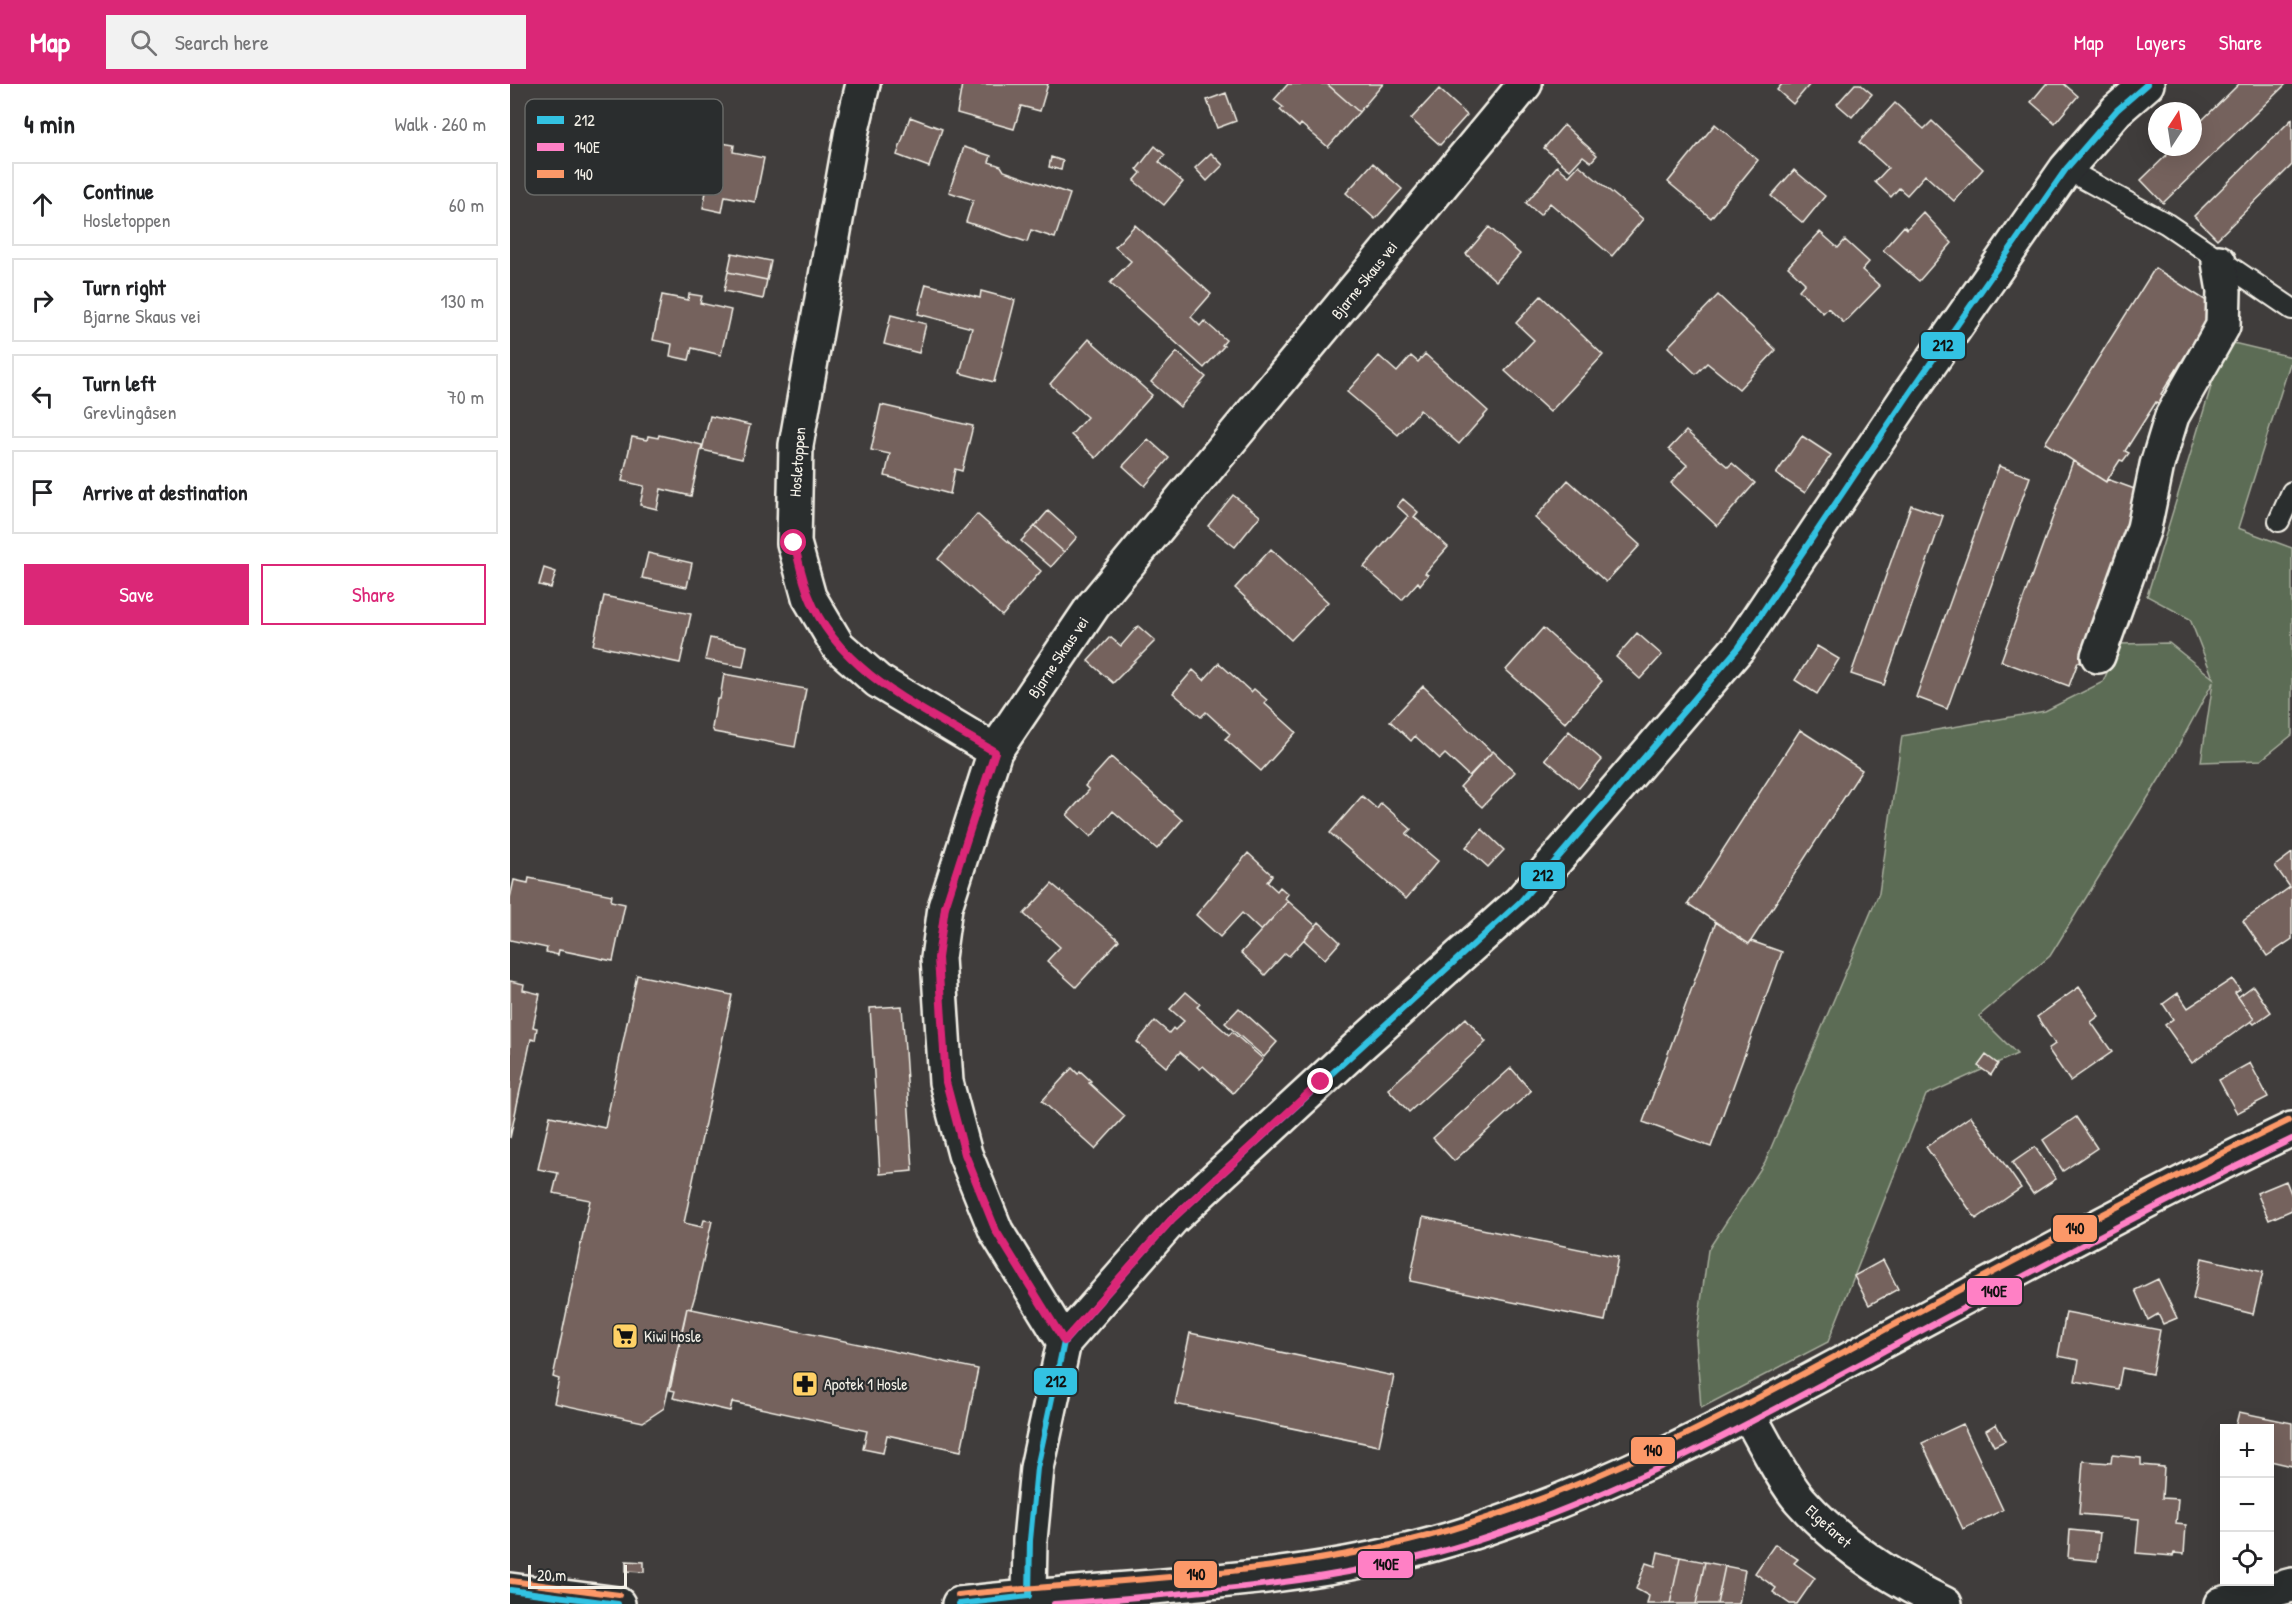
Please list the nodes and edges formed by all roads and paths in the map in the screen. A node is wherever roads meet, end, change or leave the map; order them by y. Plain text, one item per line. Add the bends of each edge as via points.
1 (863, 84) edge
2 (1525, 84) edge
3 (2147, 84) edge
4 (2066, 169) junction
5 (2219, 262) junction
6 (2292, 309) edge
7 (2292, 492) edge
8 (2279, 521) dead end
9 (2098, 656) dead end
10 (995, 752) junction
11 (2292, 1129) edge
12 (1064, 1341) junction
13 (1748, 1414) junction
14 (2292, 1585) edge
15 (510, 1590) edge
16 (1029, 1596) junction
17 (618, 1604) edge
18 (959, 1604) edge
19 (1945, 1604) edge
20 (2221, 1604) edge

1 - 10 street, Hosletoppen via 795,445 794,543 809,597 838,646 878,681
2 - 10 street, Bjarne Skaus vei via 1093,606
3 - 4 street via 2117,110
4 - 5 lane via 2167,224
4 - 12 street via 1731,656 1520,902 1172,1219
5 - 6 lane
5 - 9 street via 2224,291 2223,326 2172,416 2144,528
7 - 8 lane
10 - 12 street, Bjarne Skaus vei via 945,907 938,958 946,1082 965,1154 996,1231
11 - 13 street via 2201,1172
12 - 16 street via 1037,1468
13 - 16 street via 1539,1510 1448,1540 1340,1567 1202,1583
13 - 19 street, Elgefaret via 1800,1500 1854,1549 1904,1584
14 - 20 street
15 - 17 street
16 - 18 street

